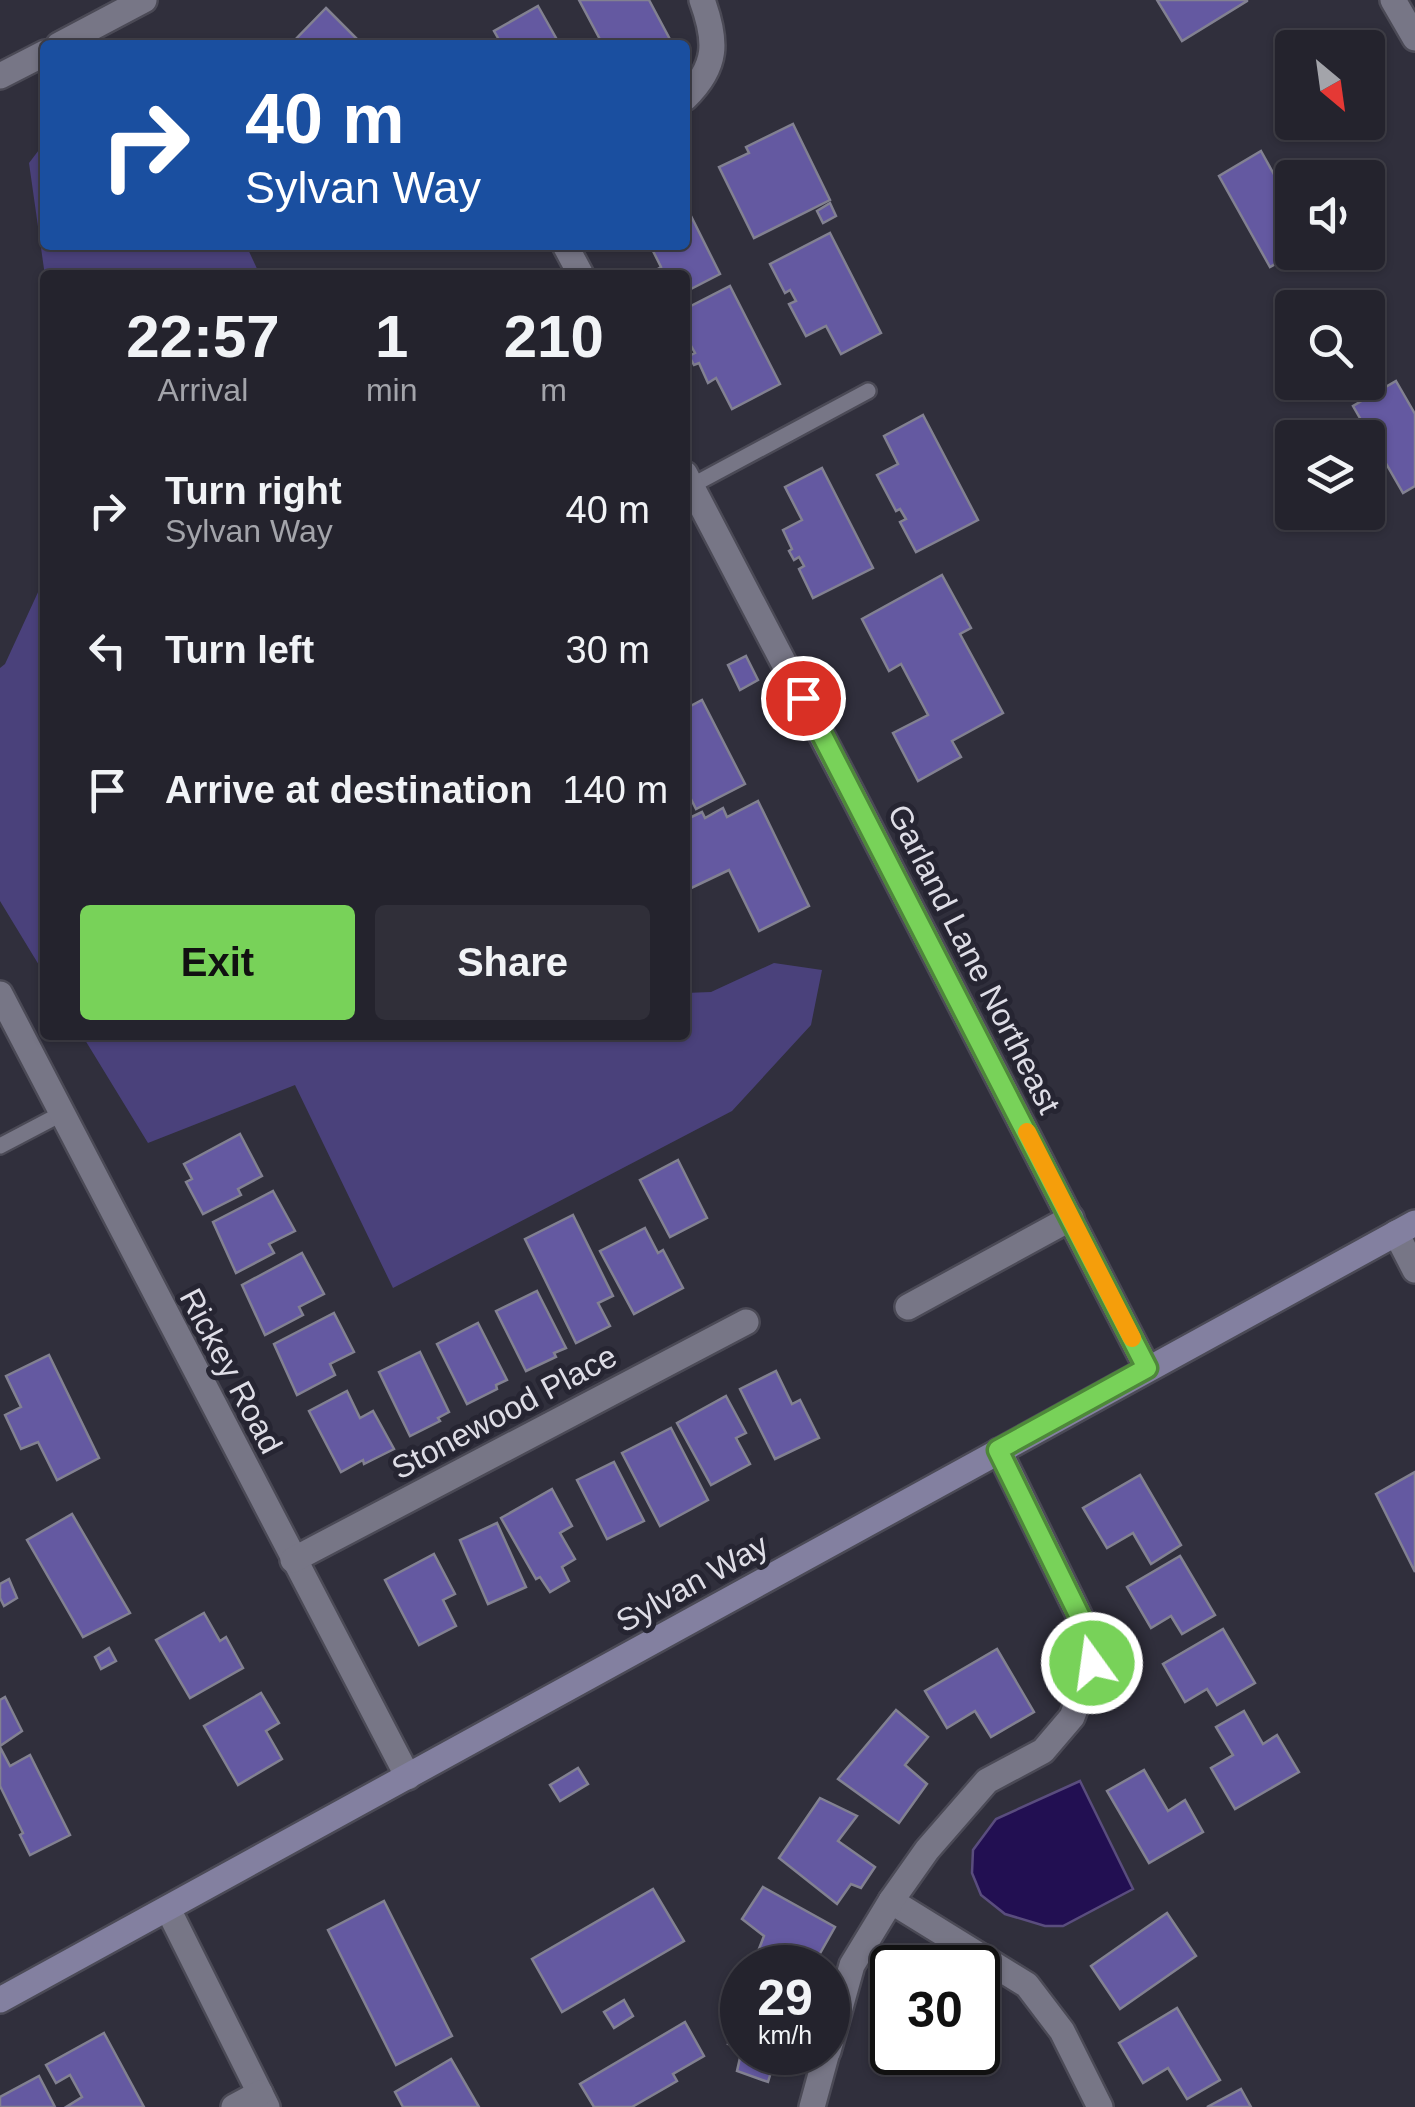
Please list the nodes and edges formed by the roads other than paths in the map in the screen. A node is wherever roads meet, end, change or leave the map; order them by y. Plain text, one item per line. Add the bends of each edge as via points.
1 (144, 0) edge
2 (702, 0) edge
3 (1393, 0) edge
4 (1415, 38) edge
5 (68, 40) edge
6 (40, 55) edge
7 (0, 76) edge
8 (690, 92) edge
9 (868, 391) dead end
10 (690, 479) edge
11 (690, 484) edge
12 (0, 994) edge
13 (61, 1114) junction
14 (0, 1146) edge
15 (1070, 1218) junction
16 (1406, 1228) edge
17 (1415, 1270) edge
18 (908, 1307) dead end
19 (746, 1322) dead end
20 (1147, 1368) junction
21 (998, 1450) junction
22 (293, 1560) junction
23 (408, 1777) junction
24 (891, 1902) junction
25 (168, 1909) junction
26 (850, 1972) edge
27 (0, 2000) edge
28 (821, 2075) edge
29 (264, 2100) edge
30 (234, 2107) edge
31 (812, 2107) edge
32 (1100, 2107) edge

1 - 5 street
2 - 8 street via 712,55
3 - 4 street
6 - 7 street
9 - 10 lane
11 - 15 street, Garland Lane Northeast
12 - 13 street, Rickey Road
13 - 14 lane
13 - 22 street, Rickey Road
15 - 18 street
15 - 20 street, Garland Lane Northeast
16 - 17 street
16 - 20 main road, Sylvan Way
19 - 22 street, Stonewood Place
20 - 21 main road, Sylvan Way
21 - 23 main road, Sylvan Way
21 - 24 street via 1083,1623 1092,1663 1072,1717 1044,1751 988,1781
22 - 23 street, Rickey Road
23 - 25 main road, Sylvan Way
24 - 26 street
24 - 32 street via 1027,1985 1062,2031
25 - 27 main road, Sylvan Way
25 - 29 street
28 - 31 street
29 - 30 street

